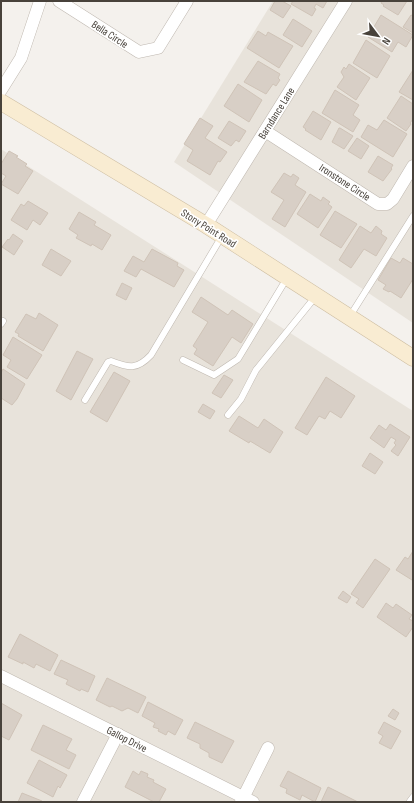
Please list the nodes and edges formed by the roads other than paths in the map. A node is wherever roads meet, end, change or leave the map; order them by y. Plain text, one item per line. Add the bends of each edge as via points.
1 (40, 1) edge
2 (59, 1) edge
3 (187, 1) edge
4 (346, 1) edge
5 (1, 90) edge
6 (1, 102) edge
7 (265, 130) junction
8 (413, 166) edge
9 (413, 216) edge
10 (206, 226) junction
11 (222, 236) junction
12 (287, 278) junction
13 (316, 296) junction
14 (350, 317) junction
15 (413, 358) edge
16 (183, 360) dead end
17 (85, 400) dead end
18 (228, 415) dead end
19 (1, 676) edge
20 (118, 734) junction
21 (268, 748) dead end
22 (246, 800) edge
23 (83, 802) edge

1 - 5 street via 20,58
2 - 3 street, Bella Circle via 139,52 158,48
4 - 7 street, Barndance Lane
6 - 10 main road, Stony Point Road
7 - 8 street, Ironstone Circle via 378,204 387,204 392,199
7 - 10 street, Barndance Lane
9 - 14 lane
10 - 11 main road, Stony Point Road
11 - 12 main road, Stony Point Road
11 - 17 lane via 151,355 138,366 129,367 108,362
12 - 13 main road, Stony Point Road
12 - 16 lane via 238,359 214,374
13 - 14 main road, Stony Point Road
13 - 18 lane via 256,370 241,399
14 - 15 main road, Stony Point Road
19 - 20 street, Gallop Drive
20 - 22 street, Gallop Drive
20 - 23 street
21 - 22 street

